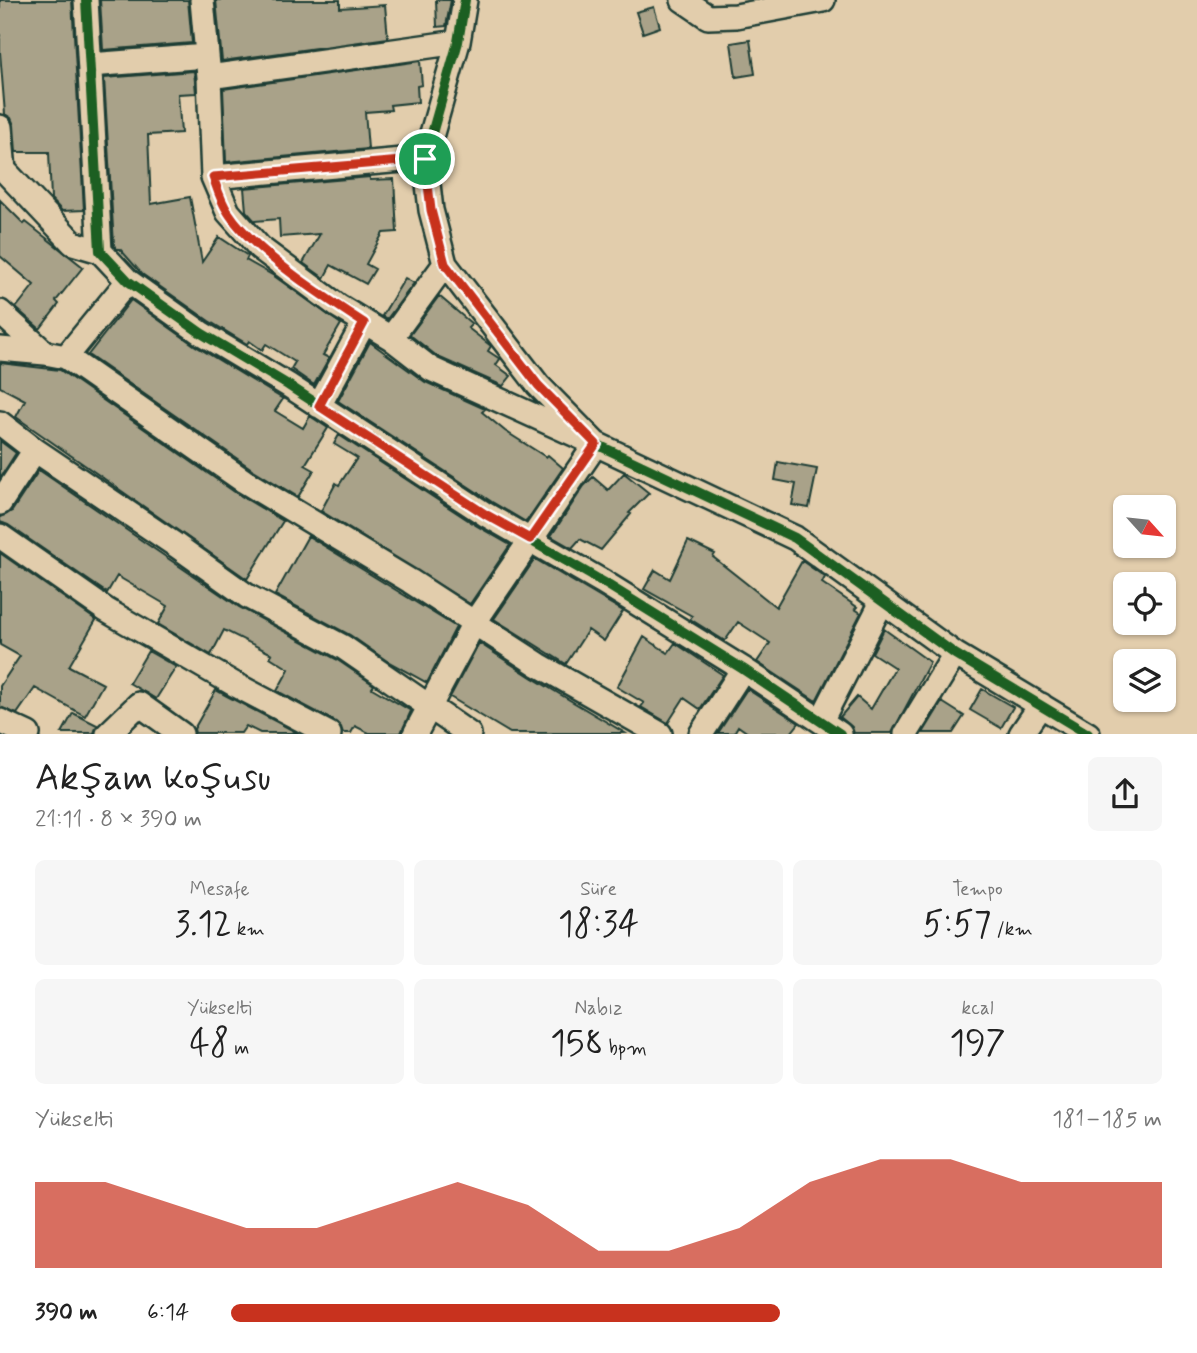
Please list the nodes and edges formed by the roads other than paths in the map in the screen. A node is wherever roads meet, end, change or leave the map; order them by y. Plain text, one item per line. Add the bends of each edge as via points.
1 (86, 0) edge
2 (202, 0) edge
3 (464, 0) edge
4 (683, 0) edge
5 (823, 0) edge
6 (458, 42) junction
7 (90, 65) junction
8 (208, 66) junction
9 (0, 127) edge
10 (425, 159) junction
11 (2, 168) edge
12 (213, 177) junction
13 (100, 251) junction
14 (445, 264) junction
15 (128, 281) junction
16 (0, 312) edge
17 (364, 323) junction
18 (391, 338) junction
19 (0, 349) edge
20 (56, 355) junction
21 (319, 406) junction
22 (0, 423) edge
23 (596, 444) junction
24 (35, 450) junction
25 (0, 503) edge
26 (0, 536) edge
27 (530, 539) junction
28 (882, 602) junction
29 (474, 622) junction
30 (955, 654) junction
31 (743, 669) junction
32 (1041, 705) junction
33 (428, 707) junction
34 (0, 721) edge
35 (821, 721) junction
36 (28, 733) edge
37 (108, 733) edge
38 (181, 733) edge
39 (329, 733) edge
40 (415, 733) edge
41 (469, 733) edge
42 (660, 733) edge
43 (701, 733) edge
44 (840, 733) edge
45 (906, 733) edge
46 (1021, 733) edge
47 (1088, 733) edge

1 - 7 street
2 - 8 street
3 - 6 street
4 - 5 street via 708,17
6 - 8 street
6 - 10 street
7 - 8 street
7 - 13 street
8 - 12 street
9 - 11 street
10 - 12 street
10 - 14 street via 431,210
11 - 13 street via 73,243
12 - 17 street via 228,212 260,248
13 - 15 street
14 - 18 street
14 - 23 street via 538,385
15 - 20 street
15 - 21 street via 201,333
16 - 20 street
17 - 18 street
17 - 21 street
18 - 23 street via 431,369
19 - 20 street
20 - 29 street via 244,481
21 - 27 street
22 - 24 street
23 - 27 street
23 - 28 street via 795,538
24 - 25 street
24 - 33 street via 247,596 343,647
26 - 39 street via 106,610
27 - 29 street
27 - 31 street
28 - 30 street
28 - 35 street
29 - 33 street
29 - 42 street
30 - 32 street
30 - 45 street
31 - 35 street
31 - 43 street
32 - 46 street
32 - 47 street
33 - 40 street
33 - 41 street
34 - 36 street
35 - 44 street
37 - 38 street via 139,704

